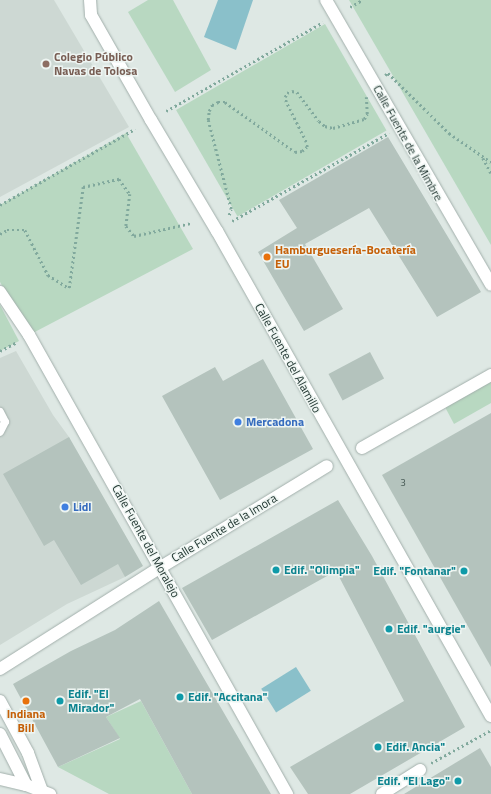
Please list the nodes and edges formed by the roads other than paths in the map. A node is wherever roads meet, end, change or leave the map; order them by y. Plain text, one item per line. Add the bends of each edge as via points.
1 (90, 0) edge
2 (326, 0) edge
3 (490, 283) edge
4 (0, 292) edge
5 (491, 376) edge
6 (0, 412) edge
7 (0, 432) edge
8 (362, 448) dead end
9 (327, 466) dead end
10 (161, 567) junction
11 (0, 669) edge
12 (0, 701) edge
13 (491, 716) edge
14 (0, 734) edge
15 (420, 770) road end
16 (0, 779) edge
17 (26, 785) junction
18 (46, 792) edge
19 (287, 794) edge
20 (382, 794) edge

1 - 13 street, Calle Fuente del Alamillo via 91,15 154,127 217,231
2 - 3 street, Calle Fuente de la Mimbre
4 - 10 street, Calle Fuente del Moralejo via 30,334
5 - 8 street
6 - 7 lane via 6,422
9 - 10 street, Calle Fuente de la Imora
10 - 11 street, Calle Fuente de la Imora
10 - 19 street, Calle Fuente del Moralejo
12 - 18 street
14 - 17 street
15 - 20 street
16 - 17 street
17 - 18 street

